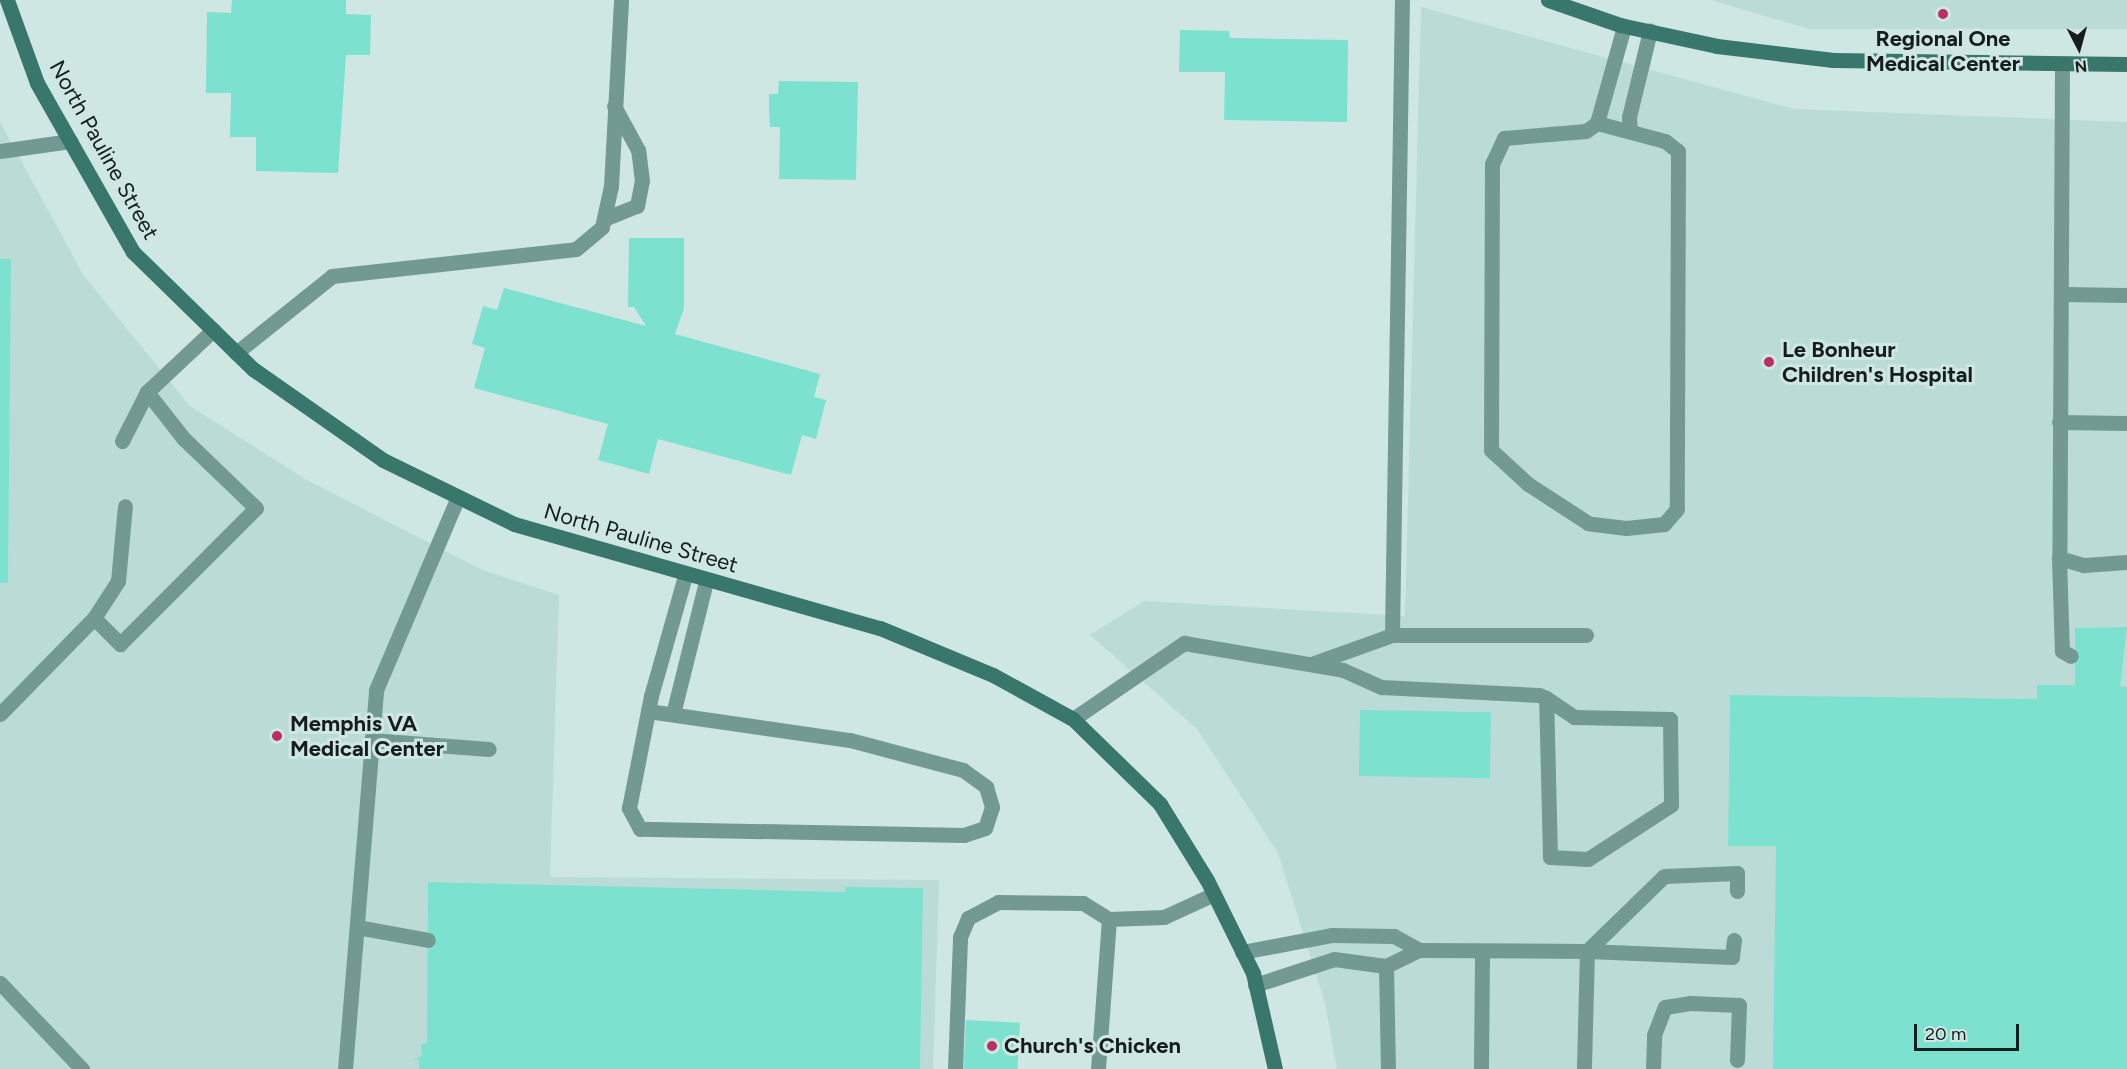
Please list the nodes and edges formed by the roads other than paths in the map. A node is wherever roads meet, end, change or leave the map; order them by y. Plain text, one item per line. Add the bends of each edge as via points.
1 (7, 0) edge
2 (621, 0) edge
3 (1402, 0) edge
4 (1548, 0) edge
5 (1624, 26) junction
6 (1650, 31) junction
7 (2062, 64) junction
8 (2127, 64) edge
9 (614, 106) junction
10 (1597, 123) junction
11 (1630, 131) junction
12 (70, 141) junction
13 (0, 151) edge
14 (604, 219) junction
15 (2062, 294) junction
16 (2127, 295) edge
17 (213, 330) junction
18 (236, 353) junction
19 (147, 392) junction
20 (2059, 422) junction
21 (2127, 423) edge
22 (122, 441) dead end
23 (459, 497) junction
24 (125, 506) dead end
25 (2059, 558) junction
26 (2127, 562) edge
27 (685, 576) junction
28 (706, 582) junction
29 (94, 618) junction
30 (1392, 635) junction
31 (1586, 635) dead end
32 (2072, 656) dead end
33 (1311, 664) junction
34 (1546, 698) junction
35 (648, 711) junction
36 (0, 714) edge
37 (673, 714) junction
38 (1073, 719) junction
39 (371, 740) junction
40 (489, 749) dead end
41 (1737, 891) dead end
42 (1214, 894) junction
43 (1109, 920) junction
44 (357, 927) junction
45 (428, 940) dead end
46 (1734, 940) dead end
47 (1419, 950) junction
48 (1482, 951) junction
49 (1587, 951) junction
50 (1242, 952) junction
51 (1386, 966) junction
52 (0, 982) edge
53 (1255, 985) junction
54 (1737, 1060) dead end
55 (82, 1069) edge
56 (345, 1069) edge
57 (955, 1069) edge
58 (1098, 1069) edge
59 (1275, 1069) edge
60 (1388, 1069) edge
61 (1481, 1069) edge
62 (1584, 1069) edge
63 (1653, 1069) edge

1 - 12 main road, North Pauline Street via 37,83
2 - 9 lane
3 - 30 lane
4 - 5 main road
5 - 6 main road
5 - 10 lane
6 - 7 main road via 1718,46 1833,60
6 - 11 lane via 1629,117
7 - 8 main road
7 - 15 lane
9 - 14 lane via 611,186
9 - 14 lane via 638,150 642,181 637,206
10 - 11 lane
10 - 11 lane via 1586,131 1504,138 1492,164 1491,450 1528,484 1588,523 1626,528 1664,524 1677,508 1678,151 1665,141
12 - 13 lane
12 - 17 main road, North Pauline Street via 133,252
14 - 18 lane via 576,249 332,276
15 - 16 lane
15 - 20 lane
17 - 18 main road, North Pauline Street
17 - 19 lane
18 - 23 main road, North Pauline Street via 383,460
19 - 22 lane
19 - 29 lane via 184,439 256,508 120,644
20 - 21 lane
20 - 25 lane
23 - 27 main road, North Pauline Street via 514,524
23 - 39 lane via 383,664
24 - 29 lane via 118,581
25 - 26 lane via 2084,566
25 - 32 lane via 2062,651
27 - 28 main road, North Pauline Street
27 - 35 lane
28 - 37 lane
28 - 38 main road, North Pauline Street via 880,628 993,675
29 - 36 lane
30 - 31 lane
30 - 33 lane
33 - 34 lane via 1342,670 1381,687
33 - 38 lane via 1184,643
34 - 34 lane via 1574,717 1670,719 1671,806 1588,859 1550,857
35 - 37 lane
35 - 37 lane via 629,808 640,829 964,836 985,828 992,807 986,787 963,770 850,740
38 - 42 main road, North Pauline Street via 1160,804
39 - 40 lane
39 - 44 lane
41 - 49 lane via 1737,873 1664,876
42 - 43 lane via 1164,917
42 - 50 main road, North Pauline Street
43 - 57 lane via 1083,903 998,902 968,918 960,937
43 - 58 lane
44 - 45 lane
44 - 56 lane
46 - 49 lane via 1732,957
47 - 48 lane
47 - 50 lane via 1394,936 1332,935
47 - 51 lane
48 - 49 lane
48 - 61 lane
49 - 62 lane
50 - 53 main road, North Pauline Street
51 - 53 lane via 1334,959
51 - 60 lane
52 - 55 lane
53 - 59 main road, North Pauline Street
54 - 63 lane via 1739,1005 1690,1003 1665,1007 1654,1035

